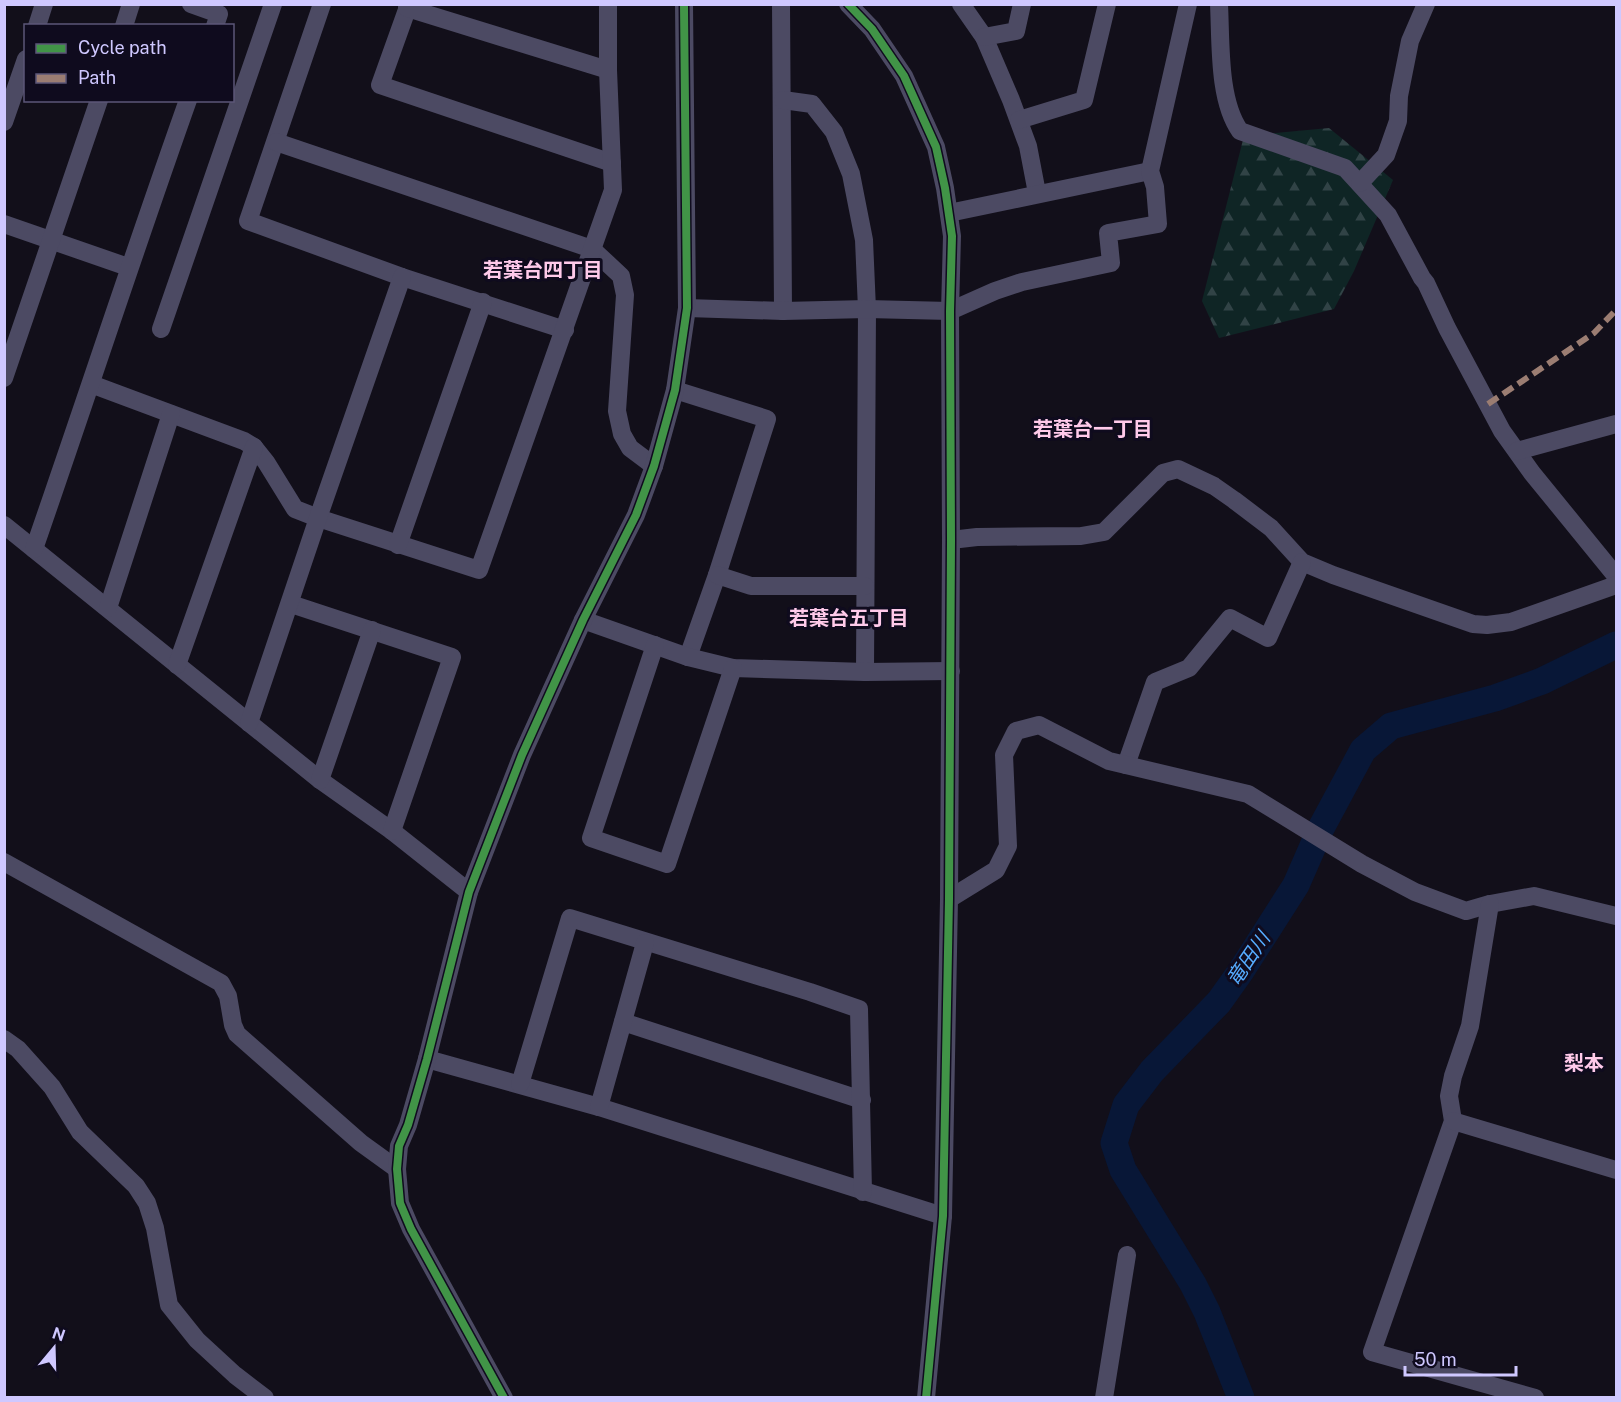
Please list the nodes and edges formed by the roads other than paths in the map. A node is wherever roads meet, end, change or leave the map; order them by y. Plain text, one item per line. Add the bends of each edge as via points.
1 (44, 4) edge
2 (131, 4) edge
3 (191, 4) edge
4 (273, 4) edge
5 (322, 4) edge
6 (608, 4) edge
7 (684, 4) edge
8 (781, 4) edge
9 (848, 4) edge
10 (962, 4) edge
11 (1022, 4) edge
12 (1107, 4) edge
13 (1188, 4) edge
14 (1219, 4) edge
15 (1426, 4) edge
16 (408, 6) edge
17 (38, 24) edge
18 (125, 24) edge
19 (216, 24) edge
20 (984, 37) junction
21 (24, 65) edge
22 (608, 70) junction
23 (783, 100) junction
24 (98, 102) edge
25 (187, 102) edge
26 (1019, 120) junction
27 (4, 122) edge
28 (276, 142) junction
29 (612, 163) junction
30 (1150, 171) junction
31 (1360, 183) junction
32 (1037, 193) junction
33 (950, 213) junction
34 (4, 224) edge
35 (51, 241) junction
36 (592, 249) junction
37 (128, 267) junction
38 (402, 277) junction
39 (483, 302) junction
40 (687, 308) junction
41 (867, 309) junction
42 (783, 311) junction
43 (950, 311) junction
44 (161, 328) dead end
45 (565, 330) junction
46 (4, 378) edge
47 (91, 384) junction
48 (675, 390) junction
49 (171, 414) junction
50 (1617, 424) edge
51 (254, 447) junction
52 (1517, 451) junction
53 (654, 466) junction
54 (318, 518) junction
55 (4, 525) edge
56 (951, 540) junction
57 (398, 545) junction
58 (34, 549) junction
59 (1302, 562) junction
60 (717, 574) junction
61 (1617, 576) edge
62 (1617, 585) edge
63 (865, 586) junction
64 (291, 604) junction
65 (108, 608) junction
66 (583, 620) junction
67 (372, 630) junction
68 (656, 645) junction
69 (688, 657) junction
70 (177, 665) junction
71 (733, 668) junction
72 (951, 671) junction
73 (865, 672) junction
74 (249, 723) junction
75 (1126, 765) junction
76 (320, 780) junction
77 (392, 831) junction
78 (4, 862) edge
79 (469, 892) junction
80 (950, 899) junction
81 (1490, 904) junction
82 (1617, 916) edge
83 (645, 943) junction
84 (623, 1022) junction
85 (4, 1040) edge
86 (428, 1059) junction
87 (520, 1084) junction
88 (862, 1100) junction
89 (599, 1107) junction
90 (1453, 1121) junction
91 (397, 1169) junction
92 (1617, 1170) edge
93 (863, 1192) junction
94 (944, 1216) junction
95 (1127, 1255) dead end
96 (265, 1398) edge
97 (504, 1398) edge
98 (926, 1398) edge
99 (1104, 1398) edge
100 (1535, 1398) edge

1 - 17 street
2 - 18 street
3 - 19 street via 219,14
4 - 44 street
5 - 28 street
6 - 22 street
7 - 40 street
8 - 23 street
9 - 33 street via 872,29 904,76 936,147
10 - 20 street
11 - 20 street via 1016,31
12 - 26 street via 1084,100
13 - 30 street
14 - 31 street via 1225,95 1232,120 1240,131 1345,168
15 - 31 street via 1410,41 1398,121 1386,155
16 - 22 street
16 - 29 street via 380,85
20 - 26 street
21 - 27 street
22 - 29 street
23 - 41 street via 812,104 834,132 859,208
23 - 42 street
24 - 35 street
25 - 37 street
26 - 32 street
28 - 36 street
28 - 38 street via 248,221
29 - 36 street via 612,190
30 - 32 street
30 - 43 street via 1158,224 1108,233 1111,263 1022,282
31 - 52 street via 1388,215 1502,431
32 - 33 street
33 - 43 street
34 - 35 street
35 - 37 street
35 - 46 street
36 - 45 street
36 - 53 street via 621,276 625,295 617,411 622,434 630,448
37 - 47 street
38 - 39 street
38 - 54 street
39 - 45 street
39 - 57 street
40 - 42 street
40 - 48 street
41 - 42 street
41 - 43 street
41 - 63 street
43 - 56 street
45 - 57 street via 478,570
47 - 49 street
47 - 58 street
48 - 53 street
48 - 60 street via 767,420
49 - 51 street
49 - 65 street
50 - 52 street
51 - 54 street via 296,509
51 - 70 street
52 - 61 street
53 - 66 street via 636,515
54 - 57 street
54 - 64 street
55 - 58 street
56 - 59 street via 1104,532 1163,473 1178,469 1234,500 1271,528
56 - 72 street
58 - 65 street
59 - 62 street via 1473,624 1511,622
59 - 75 street via 1268,639 1230,618 1189,668 1155,682
60 - 63 street via 751,586
60 - 69 street
63 - 73 street
64 - 67 street
64 - 74 street
65 - 70 street
66 - 68 street
66 - 79 street via 522,755
67 - 76 street
67 - 77 street via 452,657
68 - 69 street
68 - 71 street via 591,838 667,864
69 - 71 street
70 - 74 street
71 - 73 street
72 - 73 street
72 - 80 street
74 - 76 street
75 - 80 street via 1109,761 1039,725 1016,731 1004,755 1008,846 996,870
75 - 81 street via 1248,794 1415,892 1466,911
76 - 77 street
77 - 79 street
78 - 91 street via 221,983 237,1034 361,1143
79 - 86 street
80 - 94 street
81 - 82 street via 1534,896
81 - 90 street via 1470,1026 1449,1096
83 - 84 street
83 - 87 street via 570,918
83 - 88 street via 859,1009
84 - 88 street
84 - 89 street
85 - 96 street via 18,1049 52,1087 80,1132 136,1186 147,1203 169,1305 197,1340
86 - 87 street
86 - 91 street via 399,1146
87 - 89 street
88 - 93 street
89 - 93 street
90 - 92 street
90 - 100 street via 1372,1352
91 - 97 street via 399,1203 411,1229
93 - 94 street
94 - 98 street
95 - 99 street

